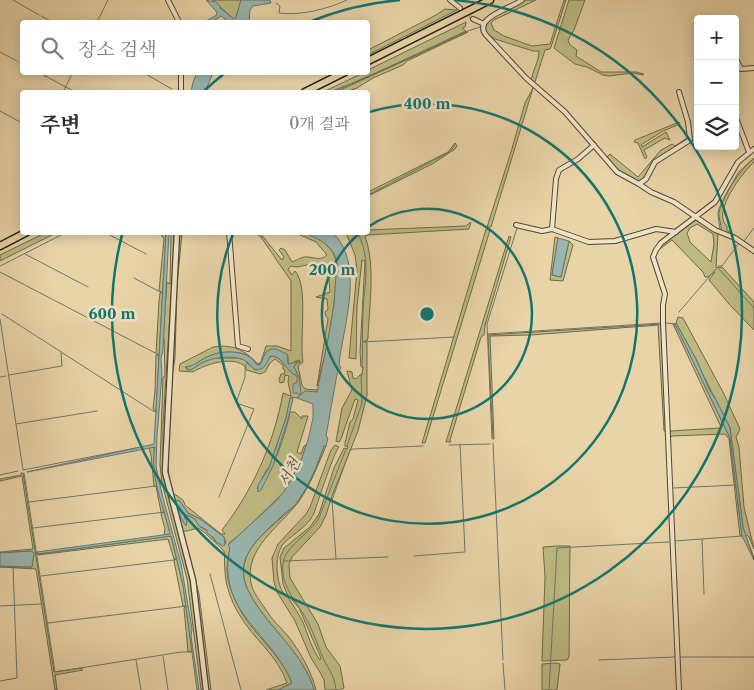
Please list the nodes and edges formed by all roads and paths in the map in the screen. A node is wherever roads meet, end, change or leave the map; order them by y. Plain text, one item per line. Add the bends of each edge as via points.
1 (168, 0) edge
2 (450, 0) edge
3 (490, 0) edge
4 (522, 0) edge
5 (460, 8) tunnel mouth
6 (473, 19) tunnel mouth
7 (178, 20) edge
8 (484, 24) junction
9 (370, 60) edge
10 (736, 60) edge
11 (754, 68) edge
12 (181, 75) edge
13 (339, 75) edge
14 (182, 90) edge
15 (309, 90) edge
16 (679, 92) dead end
17 (739, 126) edge
18 (594, 144) junction
19 (754, 149) edge
20 (749, 152) junction
21 (640, 184) junction
22 (697, 217) junction
23 (516, 225) dead end
24 (552, 230) junction
25 (676, 232) junction
26 (21, 235) edge
27 (177, 235) edge
28 (230, 235) edge
29 (0, 246) edge
30 (754, 251) edge
31 (248, 349) dead end
32 (206, 690) edge
33 (679, 690) edge

1 - 7 street
2 - 5 street
3 - 9 highway
4 - 8 street via 490,17
6 - 8 street
8 - 18 street via 483,32
10 - 11 street via 741,69
12 - 14 street
13 - 15 highway
16 - 21 street via 690,140 655,162
17 - 20 street
18 - 21 street via 617,172
18 - 24 street via 559,170
19 - 20 street
20 - 22 street via 738,162 715,202
21 - 22 street
22 - 25 street
22 - 30 street
23 - 24 street
24 - 25 street via 579,240 598,242 615,241 656,229
25 - 33 street via 661,243 653,257 664,294
26 - 29 highway
27 - 32 street via 165,472 193,580
28 - 31 street via 238,346

